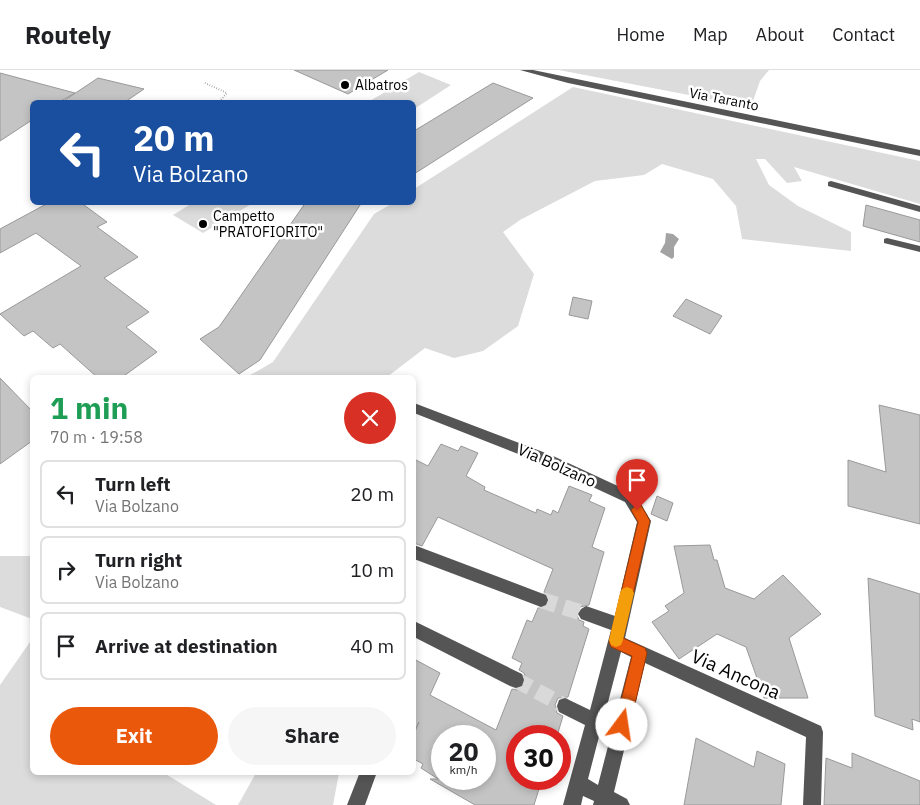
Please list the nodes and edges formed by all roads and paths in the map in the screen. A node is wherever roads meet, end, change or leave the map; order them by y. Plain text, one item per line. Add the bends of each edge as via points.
1 (524, 70) edge
2 (205, 83) dead end
3 (221, 100) edge
4 (920, 153) edge
5 (832, 184) dead end
6 (920, 209) edge
7 (886, 241) dead end
8 (920, 249) edge
9 (416, 409) edge
10 (416, 553) edge
11 (541, 600) tunnel mouth
12 (586, 614) tunnel mouth
13 (620, 625) junction
14 (416, 630) edge
15 (616, 642) junction
16 (640, 653) junction
17 (516, 680) tunnel mouth
18 (565, 706) tunnel mouth
19 (595, 721) junction
20 (368, 775) edge
21 (578, 784) junction
22 (603, 801) edge
23 (356, 805) edge
24 (572, 805) edge
25 (620, 805) edge
26 (812, 805) edge

1 - 4 street, Via Taranto
2 - 3 path via 227,94
5 - 6 street
7 - 8 street
9 - 13 street, Via Bolzano via 546,459 630,498 644,521
10 - 11 street
12 - 13 street
13 - 15 street, Via Bolzano
14 - 17 street
15 - 16 street
15 - 19 street, Via Bolzano
16 - 22 street
16 - 26 street, Via Ancona via 815,732
18 - 19 street
19 - 21 street, Via Bolzano
20 - 23 street
21 - 22 street
21 - 24 street, Via Bolzano
22 - 25 street

